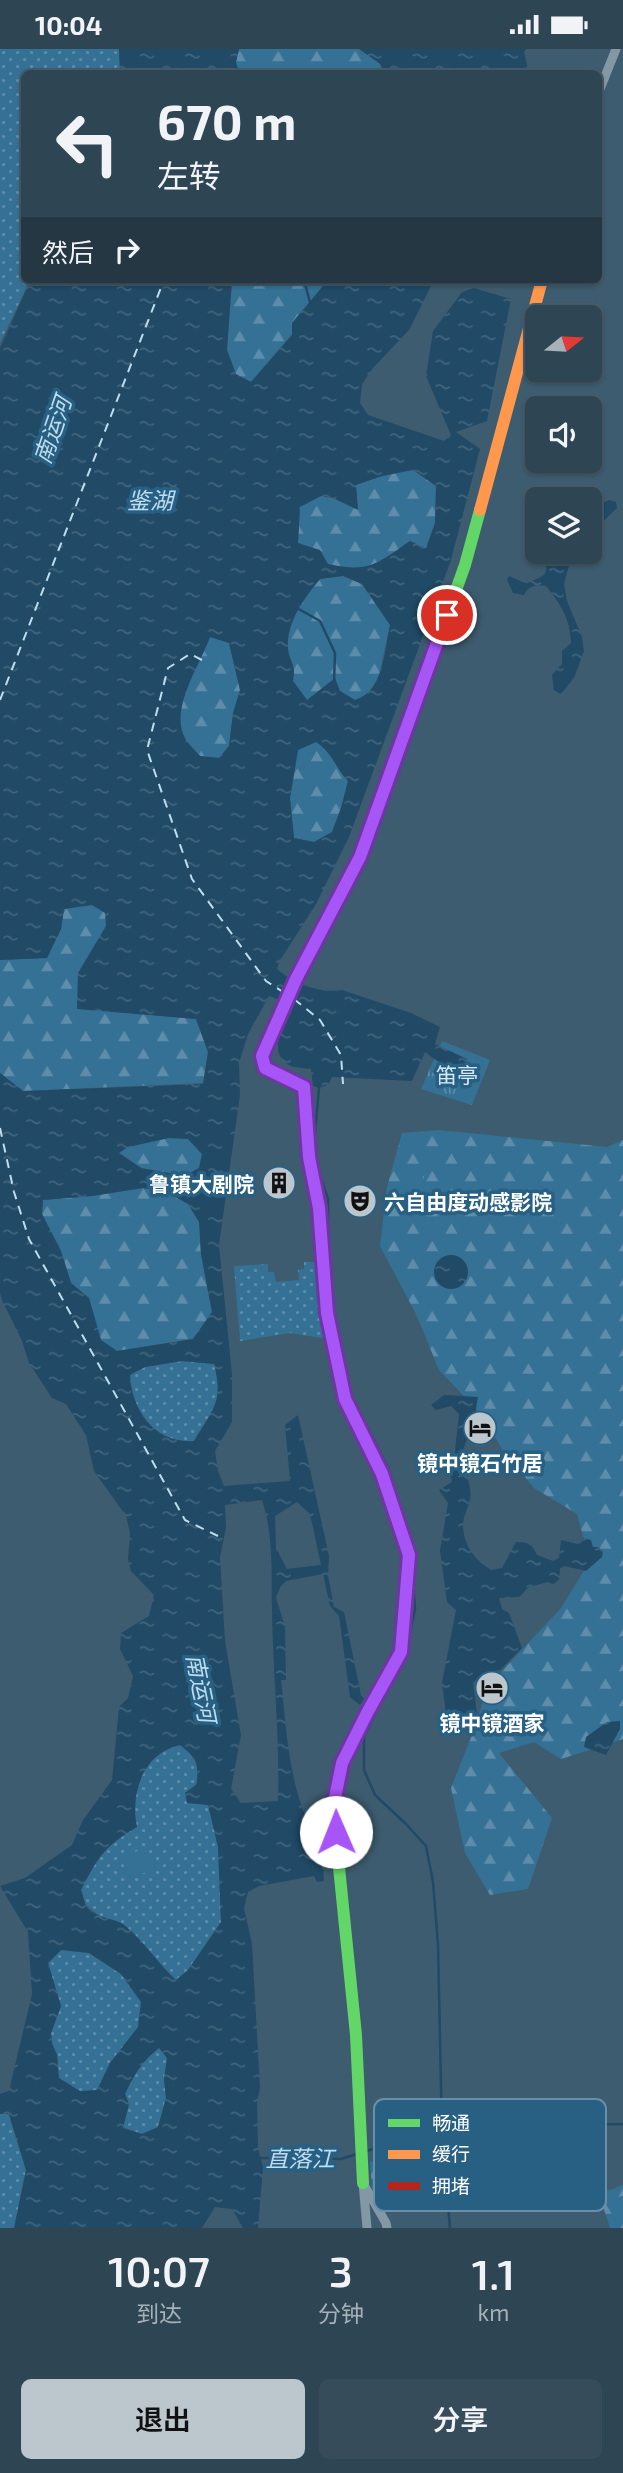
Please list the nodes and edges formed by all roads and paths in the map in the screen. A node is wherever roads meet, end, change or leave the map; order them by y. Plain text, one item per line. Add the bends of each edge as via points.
1 (616, 49) edge
2 (602, 84) edge
3 (540, 284) edge
4 (363, 2183) junction
5 (374, 2202) edge
6 (379, 2211) edge
7 (368, 2228) edge
8 (387, 2228) edge

1 - 2 street
3 - 4 street via 465,565 360,857 296,979 262,1056 265,1068 304,1087 327,1313 342,1386 382,1474 409,1555 401,1652 342,1763 333,1808 356,2035
4 - 5 street
4 - 7 street
6 - 8 street

